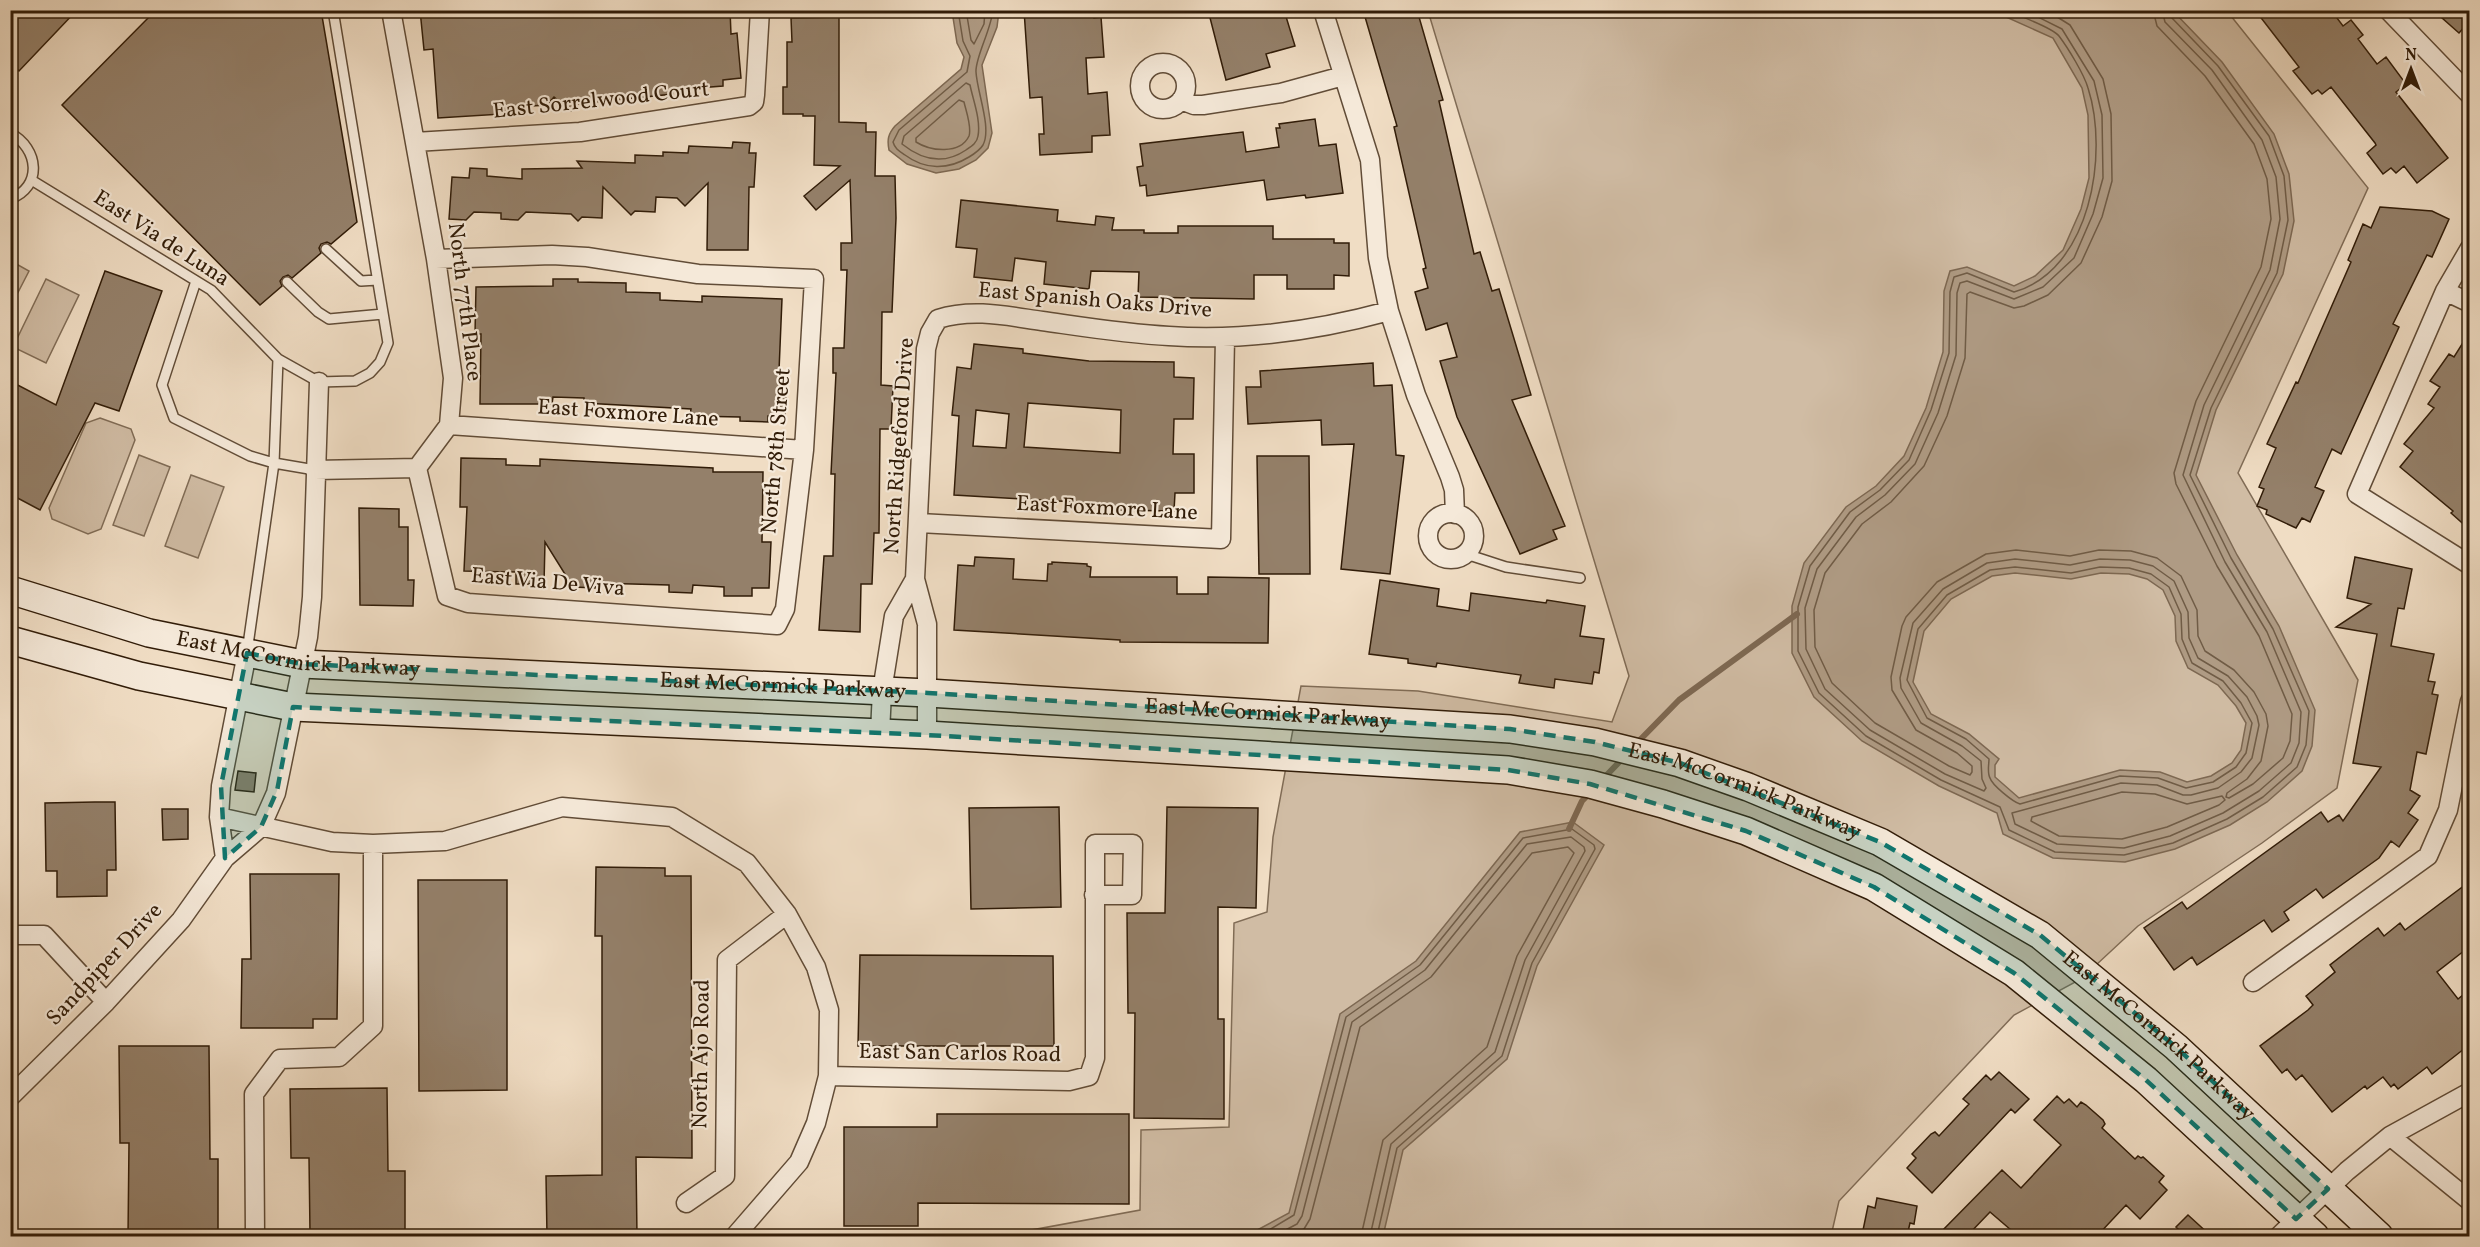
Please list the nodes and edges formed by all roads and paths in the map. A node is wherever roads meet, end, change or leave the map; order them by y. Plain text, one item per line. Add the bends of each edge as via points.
1 (333, 10) edge
2 (391, 10) edge
3 (760, 10) edge
4 (1323, 10) edge
5 (2388, 10) edge
6 (1343, 76) junction
7 (2469, 95) edge
8 (1181, 100) dead end
9 (10, 133) edge
10 (415, 142) junction
11 (33, 181) junction
12 (10, 199) edge
13 (2469, 248) edge
14 (326, 249) dead end
15 (436, 259) junction
16 (377, 280) junction
17 (196, 281) junction
18 (287, 282) dead end
19 (2445, 291) junction
20 (2469, 303) edge
21 (1389, 311) junction
22 (383, 315) junction
23 (939, 319) joint
24 (1225, 338) junction
25 (278, 359) junction
26 (319, 382) junction
27 (448, 425) junction
28 (804, 450) junction
29 (274, 463) junction
30 (417, 468) junction
31 (315, 470) junction
32 (1455, 514) junction
33 (919, 522) junction
34 (1466, 554) junction
35 (2469, 565) edge
36 (1580, 578) dead end
37 (915, 579) junction
38 (10, 590) edge
39 (777, 625) joint
40 (10, 640) edge
41 (247, 652) junction
42 (302, 664) junction
43 (882, 690) junction
44 (928, 693) junction
45 (238, 696) junction
46 (2469, 701) edge
47 (293, 707) junction
48 (880, 733) junction
49 (927, 735) junction
50 (219, 817) junction
51 (261, 827) junction
52 (374, 844) junction
53 (225, 858) junction
54 (1094, 895) dead end
55 (787, 914) junction
56 (10, 934) edge
57 (2253, 982) dead end
58 (106, 1002) junction
59 (828, 1076) junction
60 (2469, 1092) edge
61 (10, 1097) edge
62 (2390, 1136) junction
63 (2328, 1189) junction
64 (2469, 1201) edge
65 (686, 1203) dead end
66 (2296, 1231) edge
67 (255, 1236) edge
68 (735, 1236) edge
69 (2379, 1236) edge

1 - 16 lane
2 - 10 street, North 77th Place
3 - 10 street, East Sorrelwood Court via 754,102 731,110 580,132
4 - 6 street
5 - 7 street
6 - 8 street via 1281,93 1216,103 1194,105
6 - 21 street via 1370,160 1378,258
9 - 11 lane via 28,146 33,156
10 - 15 street, North 77th Place
11 - 12 lane
11 - 17 lane, East Via de Luna
13 - 19 street
14 - 16 lane via 361,281
15 - 27 street, North 77th Place via 453,378
15 - 28 street, North 78th Street via 552,255 698,274 814,279
16 - 22 lane
17 - 25 lane, East Via de Luna via 211,290
17 - 29 lane via 162,385 174,418 250,456
18 - 22 lane via 329,319
19 - 20 street
19 - 35 street via 2356,494
21 - 24 street, East Spanish Oaks Drive via 1319,329
21 - 32 street via 1416,394 1450,477
22 - 26 lane via 388,343 370,373 355,381
23 - 24 street, East Spanish Oaks Drive via 980,312 1157,335
23 - 33 street, North Ridgeford Drive via 926,349
24 - 33 street, East Foxmore Lane via 1221,539
25 - 26 lane, East Via de Luna
25 - 29 lane
26 - 31 street
27 - 28 street, East Foxmore Lane
27 - 30 street, North 77th Place
28 - 39 street, North 78th Street via 785,609
29 - 31 lane
29 - 41 lane
30 - 31 street
30 - 39 street, East Via De Viva via 447,596 468,603
31 - 42 street via 312,597
32 - 34 street via 1466,519 1474,532
32 - 34 street via 1445,514 1433,522 1429,543 1444,558
33 - 37 street, North Ridgeford Drive
34 - 36 lane via 1506,567
37 - 43 street, North Ridgeford Drive via 894,616
37 - 44 street, North Ridgeford Drive via 927,624
38 - 41 main road, East McCormick Parkway via 149,633
40 - 45 main road, East McCormick Parkway via 139,676
41 - 42 main road, East McCormick Parkway
41 - 45 street
42 - 43 main road, East McCormick Parkway
42 - 47 street
43 - 44 main road, East McCormick Parkway
43 - 48 street, North Ridgeford Drive
44 - 49 street, North Ridgeford Drive
44 - 63 main road, East McCormick Parkway via 1510,729 1595,742 1688,765 1880,842 2040,935 2176,1047
45 - 47 main road, East McCormick Parkway
45 - 50 street
46 - 57 street via 2448,810 2428,856
47 - 48 main road, East McCormick Parkway
47 - 51 street, Sandpiper Drive via 277,791
48 - 49 main road, East McCormick Parkway
49 - 66 main road, East McCormick Parkway via 1508,770 1590,784 1746,831 1874,888 2014,973 2146,1080
50 - 51 street
50 - 53 street
51 - 52 street via 332,842
51 - 53 street, Sandpiper Drive
52 - 55 street via 445,841 562,807 672,817 747,863
52 - 67 street via 374,1026 339,1057 280,1059 254,1095
53 - 58 street, Sandpiper Drive via 181,920
54 - 59 street, East San Carlos Road via 1095,1058 1089,1076 1069,1081
55 - 59 street via 816,967 829,1010
55 - 65 street, North Ajo Road via 727,960 725,1176
56 - 58 street via 44,935
58 - 61 street, Sandpiper Drive
59 - 68 street via 816,1124 799,1162
60 - 62 street
62 - 63 street
62 - 64 street
63 - 66 street
63 - 69 main road, East McCormick Parkway

